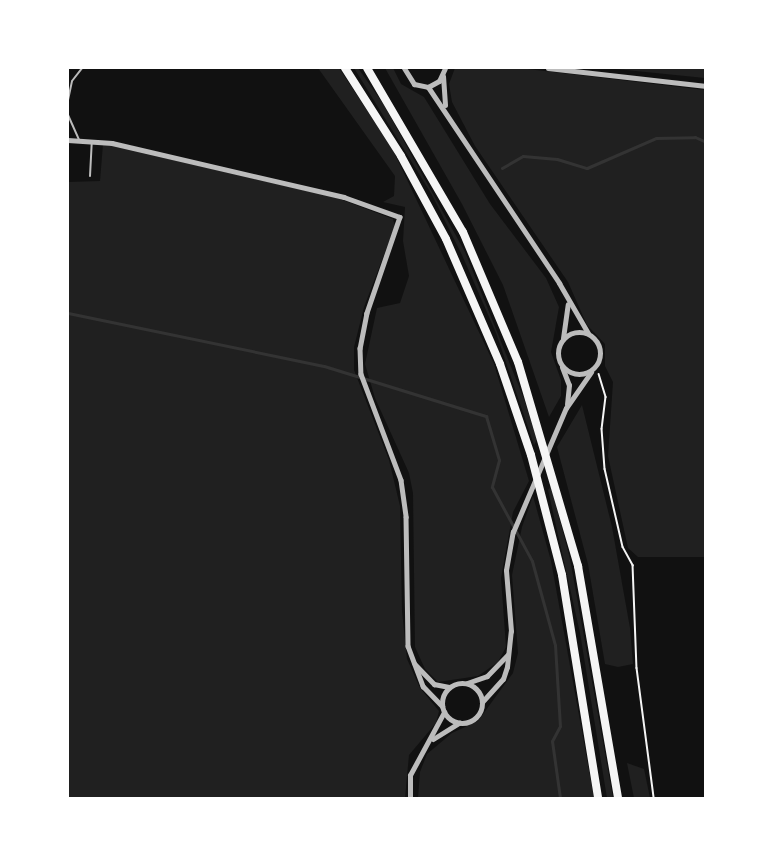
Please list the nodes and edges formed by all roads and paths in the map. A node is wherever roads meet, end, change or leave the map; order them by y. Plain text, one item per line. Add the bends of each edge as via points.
1 (82, 68) edge
2 (345, 68) edge
3 (367, 68) edge
4 (404, 68) edge
5 (446, 68) edge
6 (548, 68) edge
7 (443, 76) junction
8 (68, 79) edge
9 (72, 81) junction
10 (705, 86) edge
11 (428, 87) junction
12 (68, 100) edge
13 (445, 107) junction
14 (68, 115) edge
15 (68, 140) edge
16 (79, 140) junction
17 (92, 140) junction
18 (90, 176) dead end
19 (567, 299) junction
20 (588, 333) junction
21 (563, 340) junction
22 (561, 363) junction
23 (592, 370) junction
24 (566, 408) junction
25 (509, 653) junction
26 (412, 660) junction
27 (467, 683) junction
28 (449, 687) junction
29 (482, 702) junction
30 (443, 709) junction
31 (459, 723) junction
32 (428, 742) junction
33 (410, 798) edge
34 (598, 798) edge
35 (618, 798) edge
36 (654, 798) edge

1 - 9 lane
2 - 34 highway via 401,156 446,239 489,332 531,455 574,627
3 - 35 highway via 463,232 518,362 578,566
4 - 11 street via 414,84
5 - 7 street
6 - 10 street
7 - 11 street
7 - 13 street
8 - 9 lane
9 - 12 lane
11 - 13 street
13 - 19 street
14 - 16 lane
15 - 16 street
16 - 17 street
17 - 18 lane
17 - 26 street via 344,197 400,217 367,313 360,348 361,374 400,480 406,517 406,616
19 - 20 street
19 - 21 street via 568,322
20 - 21 street via 574,333
20 - 23 street via 601,351
21 - 22 street via 558,351
22 - 23 street via 575,374
22 - 24 street via 569,385
23 - 24 street
23 - 36 path via 604,384 605,469 623,547 633,565 637,668
24 - 25 street via 513,532 506,570
25 - 27 street via 487,676
25 - 29 street via 503,679
26 - 28 street via 434,684
26 - 30 street via 423,686
27 - 28 street
27 - 29 street via 478,690
28 - 30 street
29 - 31 street via 476,718
30 - 31 street
30 - 32 street
31 - 32 street
32 - 33 street via 410,775

